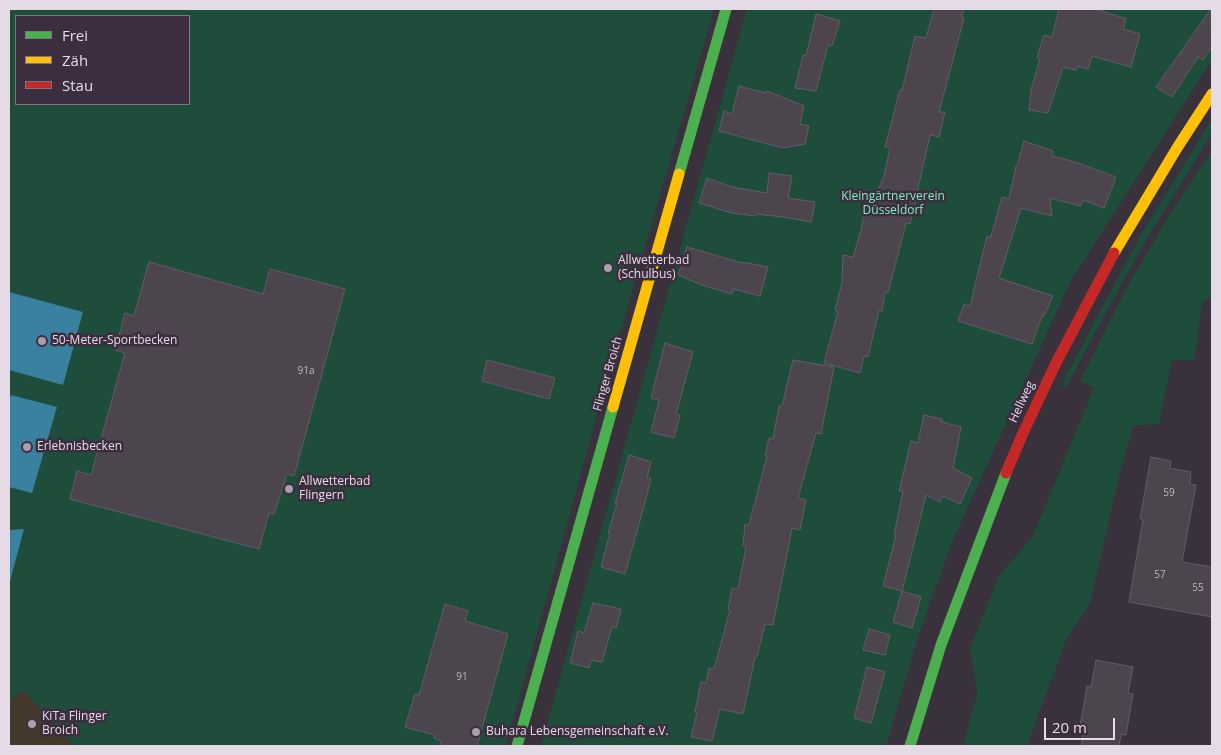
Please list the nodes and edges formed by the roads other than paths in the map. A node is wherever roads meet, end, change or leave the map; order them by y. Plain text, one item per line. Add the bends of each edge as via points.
1 (726, 9) edge
2 (1212, 94) edge
3 (517, 746) edge
4 (910, 746) edge

1 - 3 street, Flinger Broich
2 - 4 street, Hellweg via 1107,266 1023,433 941,645

